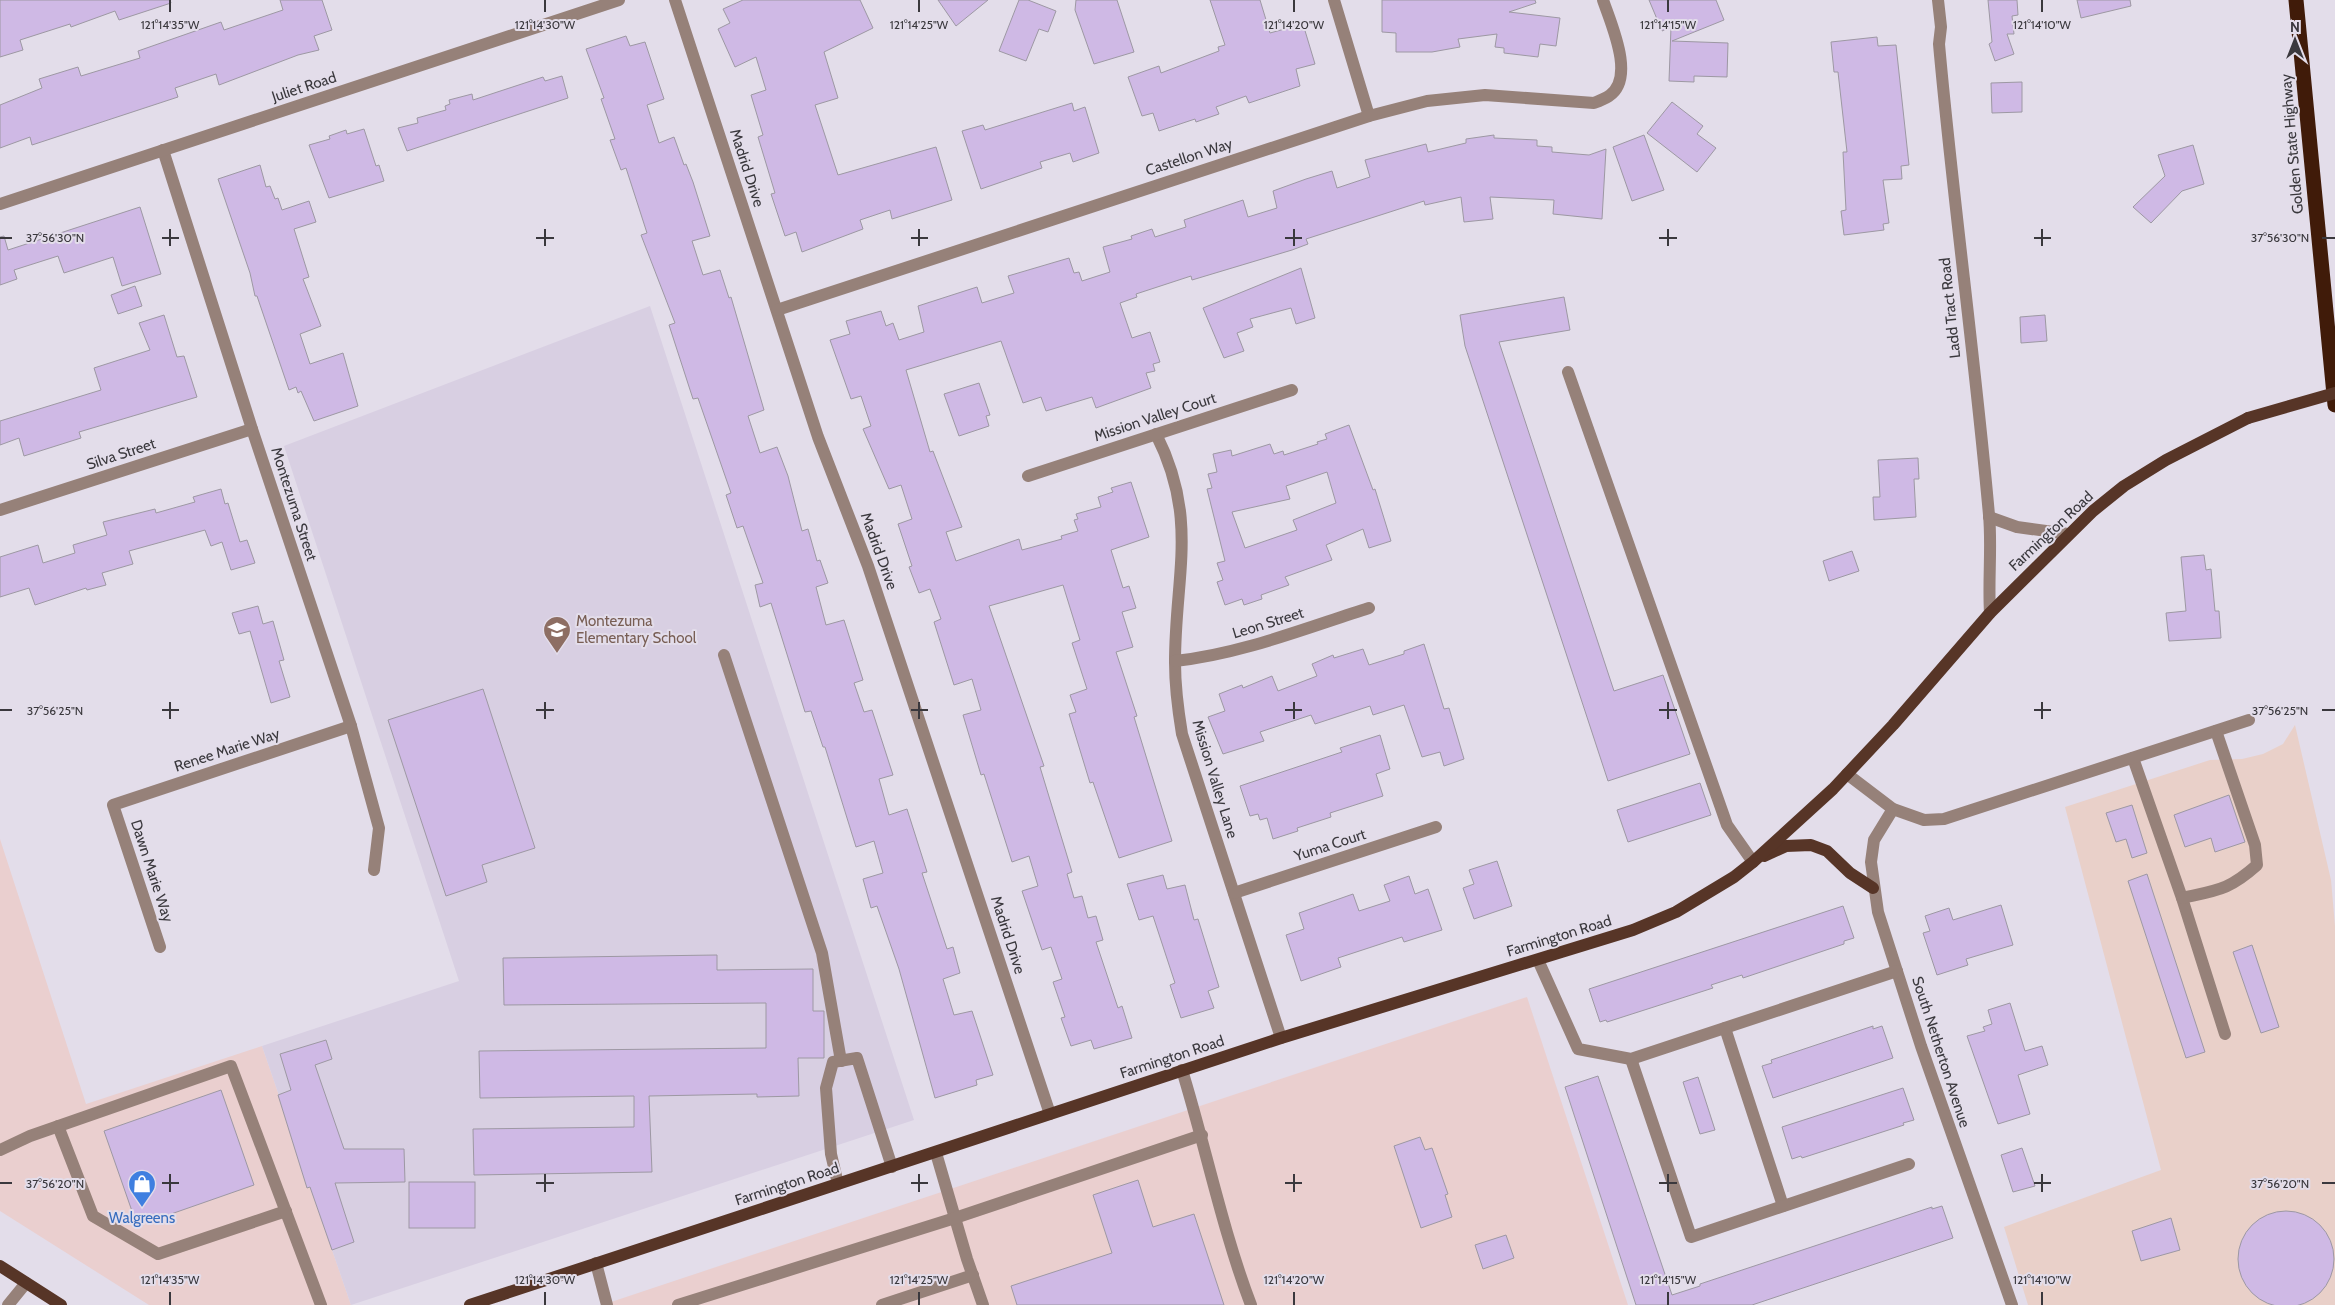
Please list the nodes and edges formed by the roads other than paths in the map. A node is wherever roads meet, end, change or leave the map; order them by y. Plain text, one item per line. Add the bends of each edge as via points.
1 (619, 0) edge
2 (675, 0) edge
3 (1334, 0) edge
4 (1603, 0) edge
5 (1938, 0) edge
6 (2296, 0) edge
7 (1369, 116) junction
8 (163, 150) junction
9 (0, 204) edge
10 (777, 310) junction
11 (1568, 372) dead end
12 (1292, 390) dead end
13 (2335, 393) edge
14 (2335, 405) edge
15 (252, 429) junction
16 (1156, 434) junction
17 (1028, 476) dead end
18 (0, 510) edge
19 (1989, 517) junction
20 (2068, 534) junction
21 (1369, 608) dead end
22 (1990, 613) junction
23 (724, 655) dead end
24 (1175, 661) junction
25 (2249, 720) dead end
26 (351, 726) junction
27 (2216, 731) junction
28 (2133, 758) junction
29 (1846, 774) junction
30 (113, 805) joint
31 (1893, 809) junction
32 (1436, 828) dead end
33 (1753, 862) junction
34 (374, 870) dead end
35 (1873, 888) junction
36 (1234, 894) junction
37 (2182, 898) junction
38 (160, 947) dead end
39 (1538, 960) junction
40 (1897, 972) junction
41 (1726, 1028) junction
42 (2225, 1034) dead end
43 (1281, 1038) junction
44 (1631, 1059) junction
45 (841, 1061) junction
46 (1182, 1070) junction
47 (1050, 1114) junction
48 (58, 1126) junction
49 (1202, 1135) junction
50 (0, 1150) edge
51 (936, 1152) junction
52 (1909, 1164) dead end
53 (892, 1167) junction
54 (838, 1184) junction
55 (1783, 1206) junction
56 (286, 1211) junction
57 (955, 1218) junction
58 (596, 1263) junction
59 (0, 1266) edge
60 (973, 1275) junction
61 (26, 1282) junction
62 (8, 1305) edge
63 (61, 1305) edge
64 (321, 1305) edge
65 (470, 1305) edge
66 (607, 1305) edge
67 (678, 1305) edge
68 (882, 1305) edge
69 (983, 1305) edge
70 (1251, 1305) edge
71 (2012, 1305) edge

1 - 8 street, Juliet Road
2 - 10 street, Madrid Drive
3 - 7 street
4 - 7 street, Castellon Way via 1622,71 1610,96 1586,104 1485,95 1426,101
5 - 19 street, Ladd Tract Road via 1950,162
6 - 14 highway, Golden State Highway
7 - 10 street, Castellon Way
8 - 9 street, Juliet Road
8 - 15 street, Montezuma Street
10 - 47 street, Madrid Drive via 818,437 868,566
11 - 33 street via 1727,825
12 - 16 street, Mission Valley Court
13 - 20 main road, Farmington Road, bridge via 2248,418 2198,442 2124,486
15 - 18 street, Silva Street
15 - 26 street, Montezuma Street
16 - 17 street, Mission Valley Court
16 - 24 street, Mission Valley Lane via 1175,481 1182,514 1183,547
19 - 20 street via 2017,527
19 - 22 street, Ladd Tract Road
20 - 22 main road, Farmington Road
21 - 24 street, Leon Street via 1205,658
22 - 29 main road, Farmington Road
23 - 45 street via 822,953
24 - 36 street, Mission Valley Lane via 1176,701 1182,734
25 - 27 street
26 - 30 street, Renee Marie Way
26 - 34 street, Montezuma Street via 379,828
27 - 28 street
27 - 37 street via 2255,845 2256,865 2238,883
28 - 31 street via 1944,819 1924,820
28 - 37 street
29 - 31 street
29 - 33 main road, Farmington Road
30 - 38 street, Dawn Marie Way
31 - 35 street, South Netherton Avenue via 1874,840 1870,862
32 - 36 street, Yuma Court
33 - 35 main road via 1786,846 1811,845 1827,851 1850,873
33 - 39 main road, Farmington Road via 1734,878 1676,912 1633,930
35 - 40 street, South Netherton Avenue
36 - 43 street, Mission Valley Lane
37 - 42 street
39 - 43 main road, Farmington Road
39 - 44 street via 1578,1049
40 - 41 street
40 - 71 street, South Netherton Avenue
41 - 44 street
41 - 55 street
43 - 46 main road, Farmington Road
44 - 55 street via 1691,1237
45 - 53 street via 857,1058
45 - 54 street via 833,1062 826,1088 831,1154
46 - 47 main road, Farmington Road
46 - 49 street
47 - 51 main road, Farmington Road
48 - 50 street
48 - 56 street via 93,1216 158,1254
48 - 56 street via 231,1066
49 - 57 street
49 - 70 street via 1235,1262
51 - 53 main road, Farmington Road
51 - 57 street
52 - 55 street
53 - 54 main road, Farmington Road
54 - 58 main road, Farmington Road
56 - 64 street
57 - 60 street
57 - 67 street
58 - 65 main road, Farmington Road
58 - 66 street
59 - 61 main road
60 - 68 street
60 - 69 street
61 - 62 street
61 - 63 main road

